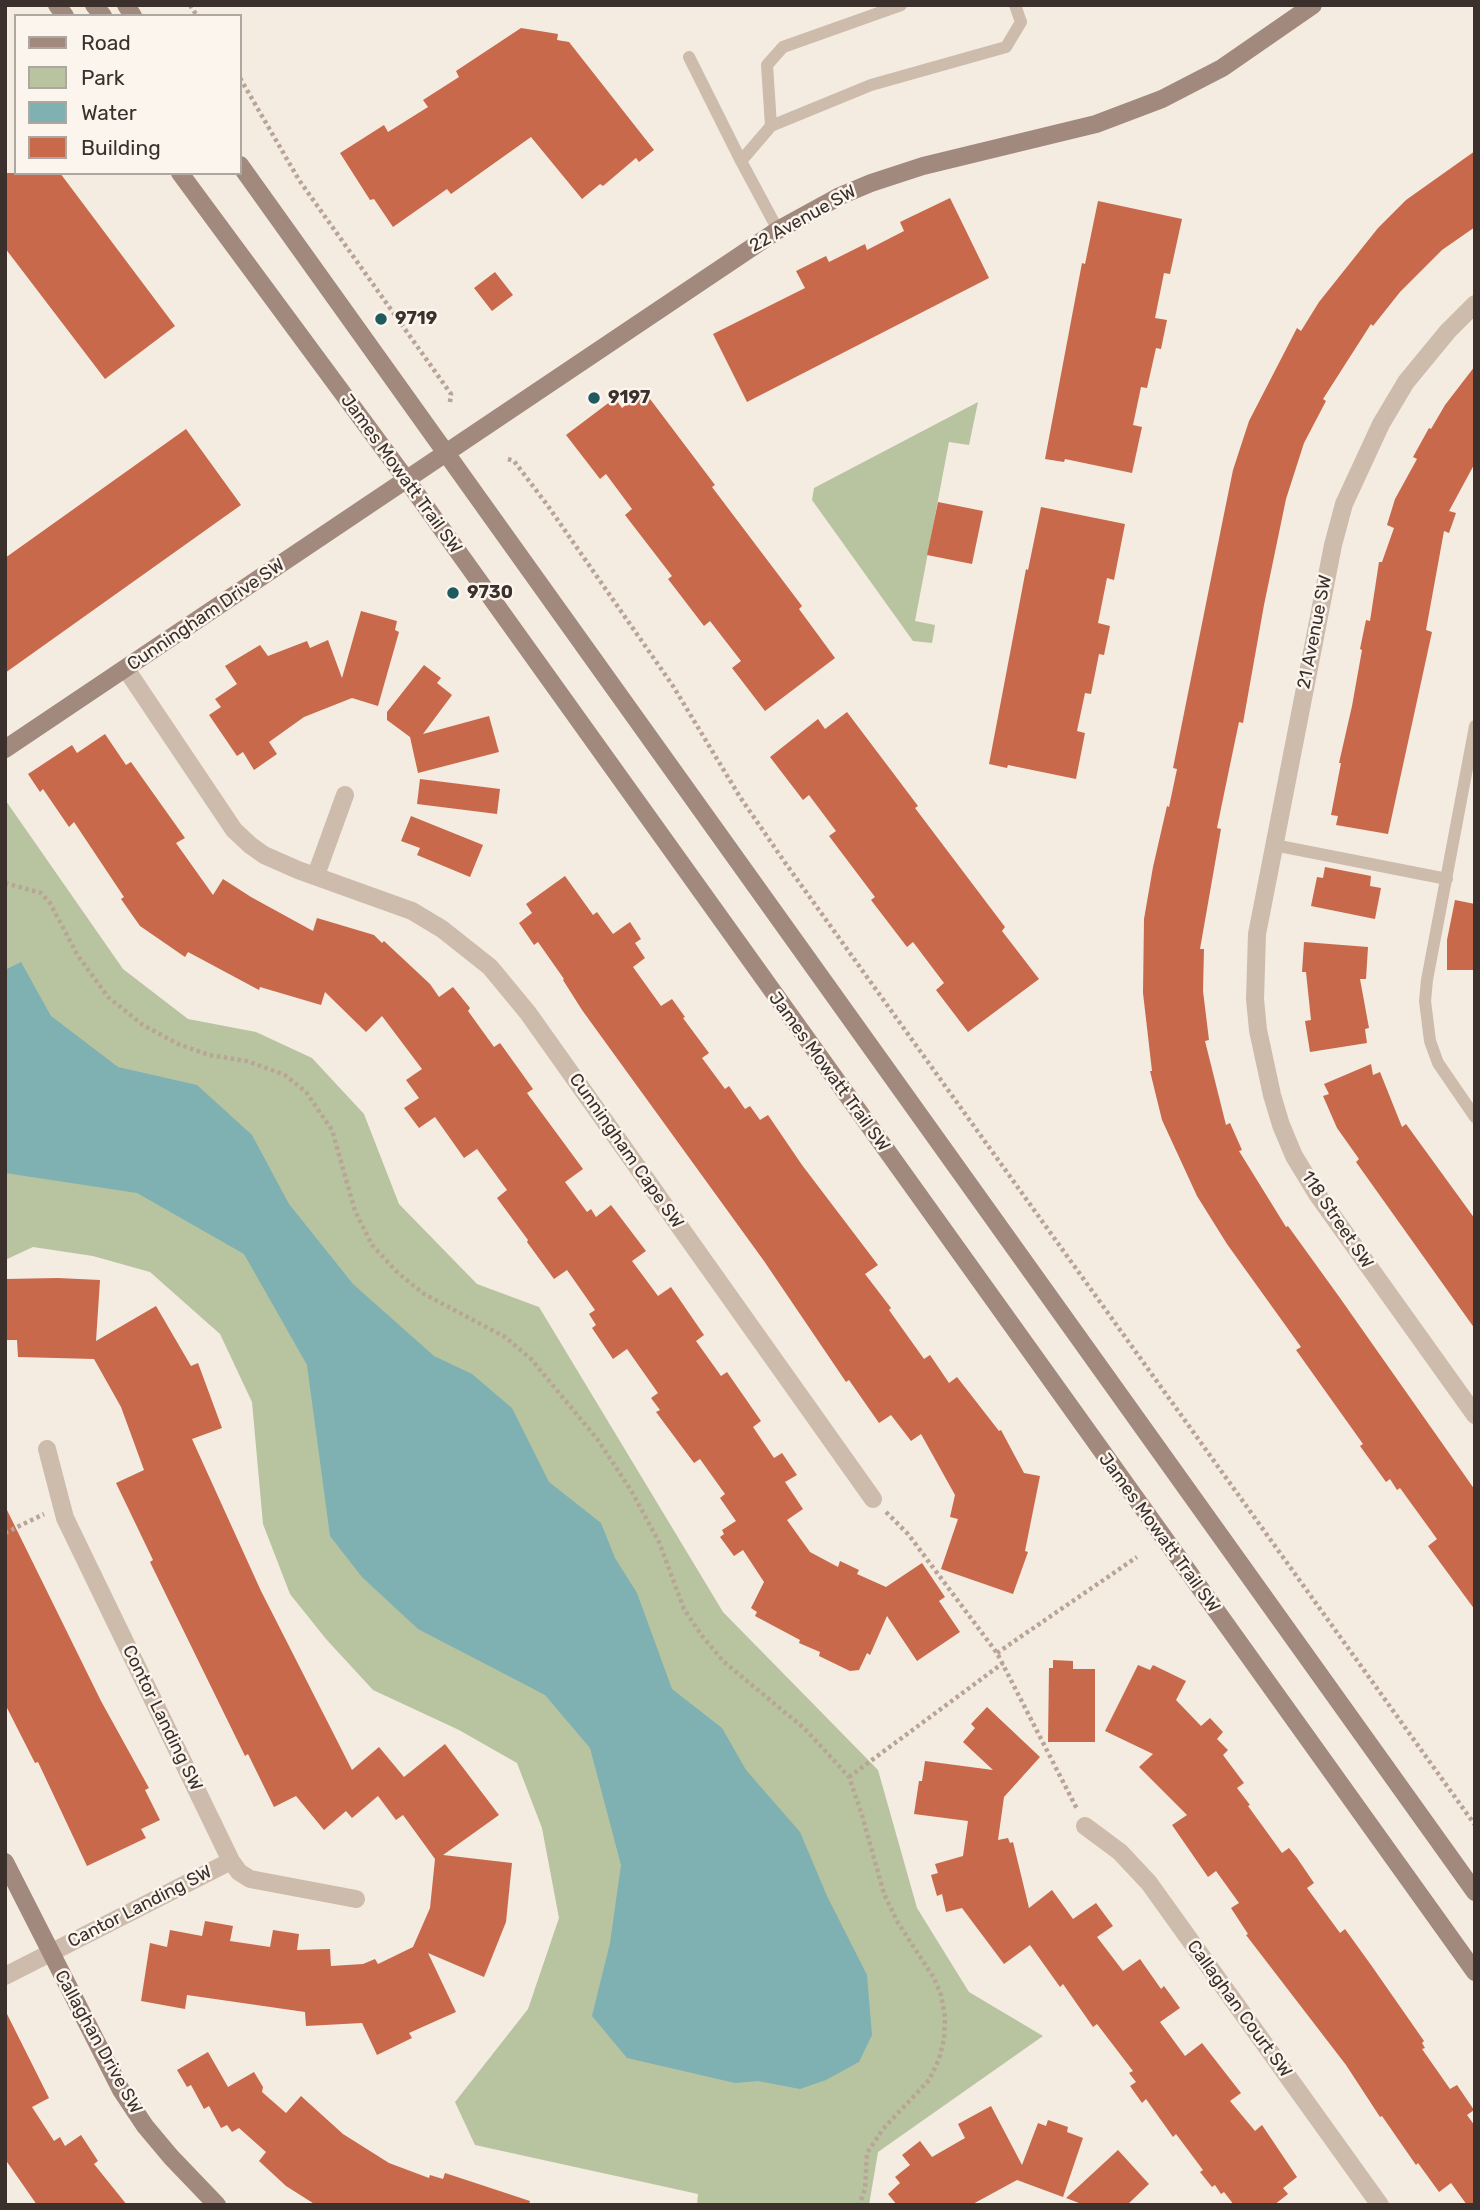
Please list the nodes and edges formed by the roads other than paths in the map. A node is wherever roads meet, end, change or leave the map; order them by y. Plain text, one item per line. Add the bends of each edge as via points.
1 (901, 5) edge
2 (1014, 5) edge
3 (1309, 6) edge
4 (689, 57) dead end
5 (771, 126) junction
6 (741, 161) junction
7 (242, 168) edge
8 (181, 175) edge
9 (778, 230) junction
10 (1475, 304) edge
11 (446, 452) junction
12 (406, 479) junction
13 (126, 669) junction
14 (1475, 726) edge
15 (5, 749) edge
16 (345, 796) dead end
17 (1274, 845) junction
18 (316, 875) junction
19 (1447, 879) junction
20 (1255, 999) joint
21 (1475, 1117) edge
22 (1475, 1415) edge
23 (47, 1449) dead end
24 (873, 1499) road end
25 (1085, 1825) road end
26 (231, 1860) junction
27 (5, 1862) edge
28 (1475, 1892) edge
29 (356, 1899) dead end
30 (50, 1953) junction
31 (1475, 1972) edge
32 (5, 1976) edge
33 (217, 2205) edge
34 (1380, 2205) edge

1 - 5 lane via 783,47 767,65
2 - 5 lane via 1021,22 1006,47 871,85
3 - 9 main road, 22 Avenue SW via 1222,68 1162,99 1096,124 871,183
4 - 6 lane
5 - 6 lane
6 - 9 lane
7 - 11 main road
8 - 12 main road, James Mowatt Trail SW
9 - 11 main road, 22 Avenue SW
10 - 17 street, 21 Avenue SW via 1406,382 1344,504 1332,545
11 - 12 main road, 22 Avenue SW
11 - 28 main road
12 - 13 main road, Cunningham Drive SW
12 - 31 main road, James Mowatt Trail SW
13 - 15 main road, Cunningham Drive SW
13 - 18 street, Cunningham Cape SW via 234,830 264,855
14 - 19 lane
16 - 18 street
17 - 19 lane
17 - 20 street, 21 Avenue SW via 1257,934
18 - 24 street, Cunningham Cape SW via 422,917 468,947 508,987
19 - 21 lane via 1427,980 1426,1018 1438,1063
20 - 22 street, 118 Street SW via 1272,1096 1294,1156
23 - 26 street, Contor Landing SW via 60,1505
25 - 34 street, Callaghan Court SW via 1149,1883
26 - 29 street, Contor Landing SW via 250,1879
26 - 30 street, Cantor Landing SW
27 - 30 main road, Callaghan Drive SW
30 - 32 street, Cantor Landing SW
30 - 33 main road, Callaghan Drive SW via 121,2090 171,2157

